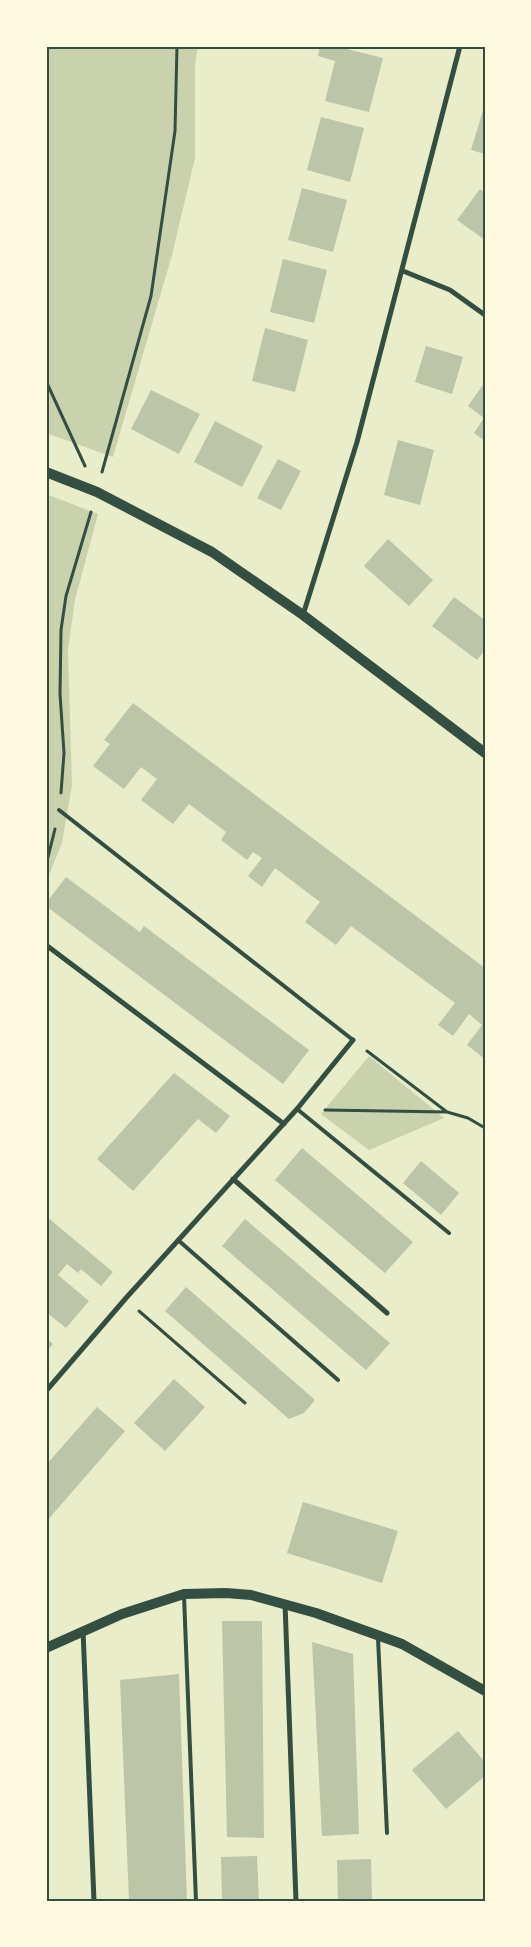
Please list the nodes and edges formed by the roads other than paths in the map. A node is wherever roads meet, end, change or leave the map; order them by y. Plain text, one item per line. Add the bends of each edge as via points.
1 (460, 46) edge
2 (403, 271) junction
3 (485, 315) edge
4 (46, 472) edge
5 (303, 615) junction
6 (485, 753) edge
7 (59, 810) road end
8 (46, 945) edge
9 (353, 1040) joint
10 (297, 1110) junction
11 (284, 1124) junction
12 (233, 1179) junction
13 (449, 1233) dead end
14 (178, 1240) junction
15 (387, 1312) dead end
16 (338, 1380) dead end
17 (46, 1390) edge
18 (184, 1594) junction
19 (285, 1603) junction
20 (83, 1630) junction
21 (378, 1635) junction
22 (46, 1648) edge
23 (485, 1691) edge
24 (387, 1833) dead end
25 (94, 1901) edge
26 (196, 1901) edge
27 (296, 1901) edge

1 - 2 street
2 - 3 street via 450,290
2 - 5 street via 357,442
4 - 5 main road via 97,492 212,552
5 - 6 main road
7 - 9 lane
8 - 11 street
9 - 10 street
10 - 11 street
10 - 13 lane
11 - 12 street
12 - 14 street
12 - 15 street
14 - 16 lane
14 - 17 street
18 - 19 main road via 251,1595
18 - 20 main road
18 - 26 lane
19 - 21 main road
19 - 27 street
20 - 22 main road
20 - 25 street
21 - 23 main road via 402,1644
21 - 24 lane

